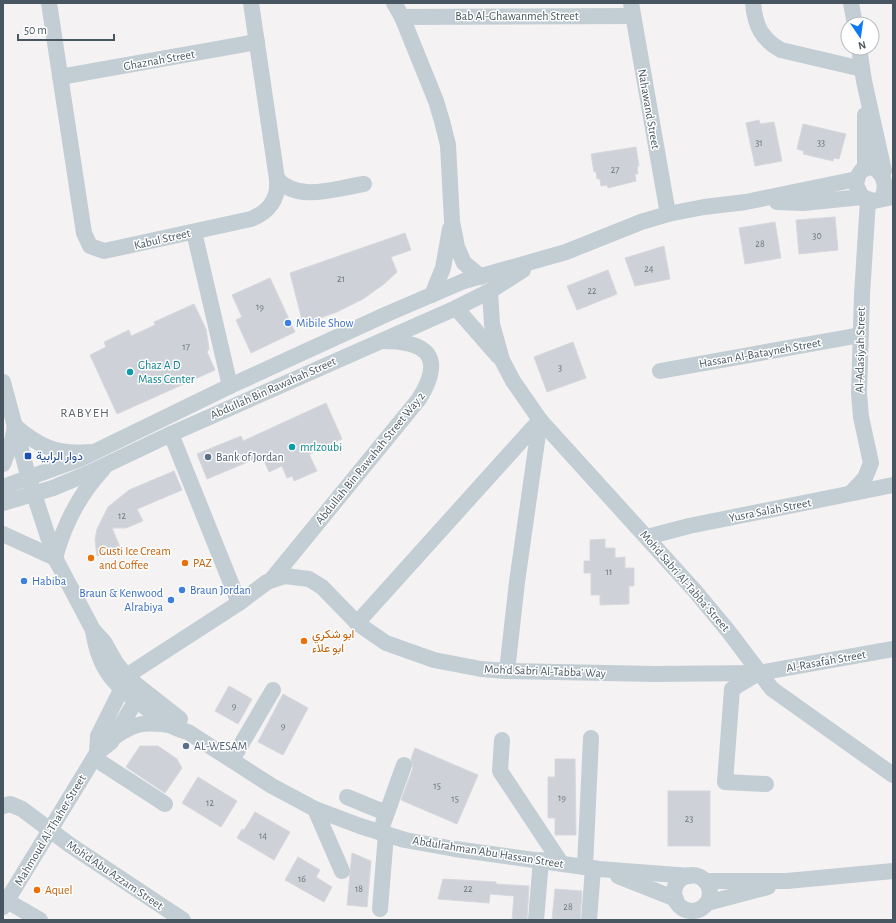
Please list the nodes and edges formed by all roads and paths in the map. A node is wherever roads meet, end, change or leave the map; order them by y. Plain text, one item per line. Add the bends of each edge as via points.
1 (49, 3) edge
2 (251, 3) edge
3 (394, 3) edge
4 (753, 3) edge
5 (851, 3) edge
6 (531, 9) edge
7 (632, 10) edge
8 (853, 16) edge
9 (402, 17) junction
10 (257, 42) junction
11 (860, 56) edge
12 (863, 75) junction
13 (60, 77) junction
14 (861, 174) junction
15 (889, 174) edge
16 (277, 179) junction
17 (364, 184) dead end
18 (876, 198) edge
19 (746, 202) junction
20 (668, 214) junction
21 (452, 221) junction
22 (194, 232) junction
23 (538, 261) junction
24 (481, 277) junction
25 (490, 291) junction
26 (432, 295) junction
27 (456, 308) junction
28 (861, 335) junction
29 (377, 341) junction
30 (502, 360) junction
31 (660, 371) dead end
32 (3, 382) edge
33 (230, 386) junction
34 (540, 420) junction
35 (15, 426) junction
36 (171, 434) junction
37 (96, 451) junction
38 (3, 464) edge
39 (106, 465) junction
40 (29, 479) junction
41 (893, 485) edge
42 (3, 487) edge
43 (852, 493) junction
44 (34, 494) junction
45 (3, 503) edge
46 (3, 534) edge
47 (647, 537) junction
48 (55, 558) junction
49 (272, 579) junction
50 (239, 603) junction
51 (357, 623) junction
52 (893, 648) edge
53 (508, 671) junction
54 (758, 673) junction
55 (124, 684) junction
56 (273, 690) dead end
57 (139, 695) junction
58 (170, 725) junction
59 (188, 732) junction
60 (113, 738) junction
61 (591, 738) dead end
62 (502, 740) dead end
63 (95, 756) junction
64 (232, 760) junction
65 (404, 764) dead end
66 (893, 775) edge
67 (766, 784) dead end
68 (347, 797) dead end
69 (165, 804) dead end
70 (3, 806) edge
71 (315, 809) junction
72 (386, 813) junction
73 (49, 830) junction
74 (383, 833) junction
75 (540, 860) junction
76 (561, 863) junction
77 (592, 868) junction
78 (342, 871) dead end
79 (893, 871) edge
80 (690, 876) junction
81 (705, 881) junction
82 (787, 882) junction
83 (5, 904) edge
84 (679, 908) edge
85 (380, 909) dead end
86 (703, 911) edge
87 (40, 920) edge
88 (183, 920) edge
89 (536, 920) edge
90 (589, 920) edge

1 - 13 street, Kabul Street
2 - 10 street, Kabul Street
3 - 9 street
4 - 12 street via 761,34 770,44 780,50
5 - 8 street
6 - 7 street, Bab Al-Ghawanmeh Street
6 - 9 street, Bab Al-Ghawanmeh Street
7 - 20 street, Nahawand Street
9 - 21 street via 442,121 448,152
10 - 13 street, Ghaznah Street
10 - 16 street, Kabul Street
11 - 12 street
12 - 14 street
12 - 15 street
13 - 22 street, Kabul Street via 84,233 90,246 104,251
14 - 15 street via 872,167
14 - 18 street via 858,192
14 - 19 street, Abdullah Bin Rawahah Street
15 - 18 street via 890,189
16 - 17 street via 287,188 306,193
16 - 22 street, Kabul Street via 274,201 260,215
18 - 19 street, Abdullah Bin Rawahah Street
18 - 28 street, Al-Adasiyah Street
19 - 20 street, Abdullah Bin Rawahah Street
20 - 23 street, Abdullah Bin Rawahah Street
21 - 24 street via 457,247 464,262
21 - 26 street via 443,268
22 - 33 street
23 - 24 street, Abdullah Bin Rawahah Street
23 - 25 street, Abdullah Bin Rawahah Street
24 - 26 street, Abdullah Bin Rawahah Street via 464,281
25 - 27 street, Abdullah Bin Rawahah Street
25 - 30 street, Moh'd Sabri Al-Tabba' Street via 492,324
26 - 33 street, Abdullah Bin Rawahah Street
27 - 29 street, Abdullah Bin Rawahah Street
27 - 30 street, Moh'd Sabri Al-Tabba' Street
28 - 31 street, Hassan Al-Batayneh Street
28 - 43 street, Al-Adasiyah Street via 859,393 861,417 871,463 865,478
29 - 36 street, Abdullah Bin Rawahah Street
29 - 49 street, Abdullah Bin Rawahah Street Way 2 via 410,343 421,347 429,355 431,376 419,399
30 - 34 street, Moh'd Sabri Al-Tabba' Street
32 - 35 street, Abdulrahman Abu Hassan Street
33 - 37 street, Abdullah Bin Rawahah Street
34 - 47 street, Moh'd Sabri Al-Tabba' Street
34 - 51 street
34 - 53 street via 516,582
35 - 37 street via 32,440 52,450 74,453
35 - 38 street
35 - 40 street, Abdulrahman Abu Hassan Street
36 - 39 street, Abdullah Bin Rawahah Street
36 - 50 street
37 - 40 street, Abdullah Bin Rawahah Street
39 - 44 street, Abdullah Bin Rawahah Street
39 - 48 street via 78,501 64,528
40 - 42 street, Abdullah Bin Rawahah Street
40 - 44 street, Abdulrahman Abu Hassan Street
41 - 43 street, Yusra Salah Street
43 - 47 street, Yusra Salah Street
44 - 45 street, Abdullah Bin Rawahah Street
44 - 48 street, Abdulrahman Abu Hassan Street
46 - 48 street
47 - 54 street, Moh'd Sabri Al-Tabba' Street via 730,632
48 - 55 street, Abdulrahman Abu Hassan Street
49 - 50 street, Moh'd Sabri Al-Tabba' Way
49 - 51 street, Moh'd Sabri Al-Tabba' Way via 284,576 309,579 322,587
50 - 55 street, Moh'd Sabri Al-Tabba' Way via 145,662
51 - 53 street, Moh'd Sabri Al-Tabba' Way via 386,643 434,660
52 - 54 street, Al-Rasafah Street
53 - 54 street, Moh'd Sabri Al-Tabba' Way
54 - 66 street, Moh'd Sabri Al-Tabba' Street via 786,700
54 - 67 street via 732,688 725,782
55 - 57 street, Abdulrahman Abu Hassan Street
55 - 63 street, Mahmoud Al-Thaher Street via 98,736
56 - 64 street
57 - 58 street, Abdulrahman Abu Hassan Street
57 - 59 street, Abdulrahman Abu Hassan Street via 182,721
57 - 60 street, Mahmoud Al-Thaher Street
58 - 59 street, Abdulrahman Abu Hassan Street via 174,729
58 - 60 street via 140,723 128,727
59 - 64 street, Abdulrahman Abu Hassan Street
60 - 63 street, Mahmoud Al-Thaher Street
61 - 77 street
62 - 76 street via 500,771
63 - 69 street
63 - 73 street, Mahmoud Al-Thaher Street
64 - 71 street, Abdulrahman Abu Hassan Street via 272,786
65 - 72 street
68 - 72 street
70 - 73 street, Moh'd Abu Azzam Street via 10,804 22,809
71 - 74 street, Abdulrahman Abu Hassan Street
71 - 78 street
72 - 74 street
73 - 83 street, Mahmoud Al-Thaher Street
73 - 88 street, Moh'd Abu Azzam Street
74 - 75 street, Abdulrahman Abu Hassan Street via 455,849
74 - 85 street
75 - 76 street, Abdulrahman Abu Hassan Street
75 - 89 street
76 - 77 street, Abdulrahman Abu Hassan Street
77 - 80 street, Abdulrahman Abu Hassan Street
77 - 84 street, Abdulrahman Abu Hassan Street via 660,891
77 - 90 street
79 - 82 street
80 - 81 street
80 - 84 street via 679,881 674,893
81 - 82 street
81 - 86 street via 710,892
82 - 86 street
83 - 87 street
84 - 86 street

